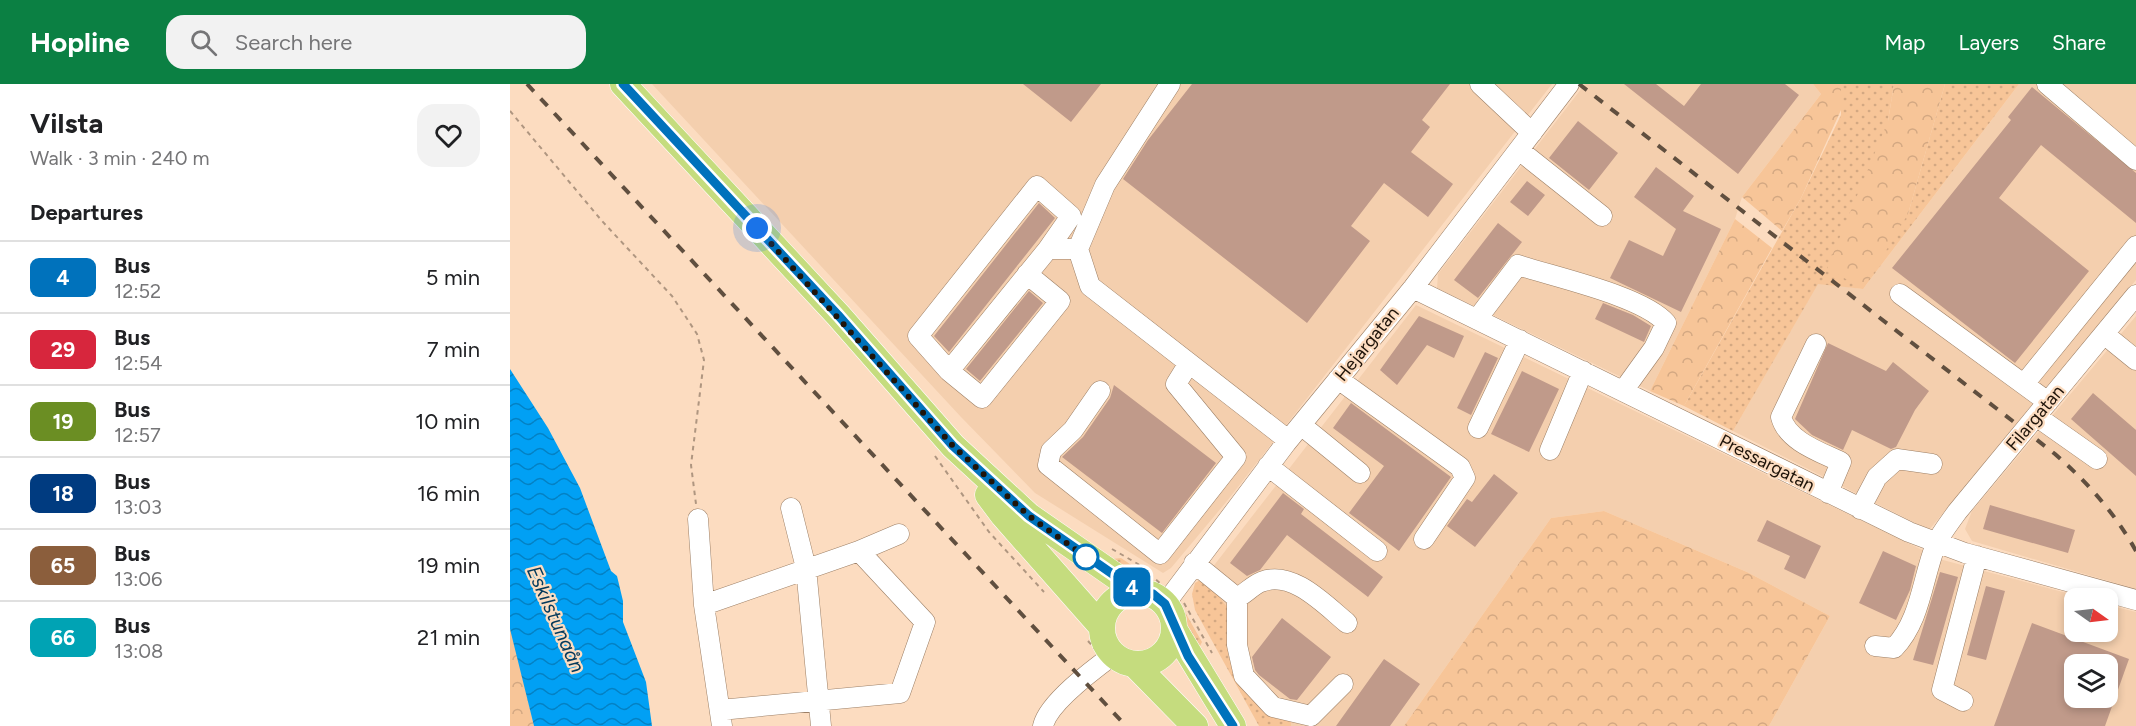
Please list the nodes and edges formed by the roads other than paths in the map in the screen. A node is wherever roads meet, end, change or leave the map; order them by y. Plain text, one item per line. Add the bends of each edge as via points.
1 (623, 84) edge
2 (1170, 84) edge
3 (1480, 84) edge
4 (1569, 84) edge
5 (2047, 84) edge
6 (1532, 133) junction
7 (1519, 150) junction
8 (2136, 160) edge
9 (1602, 216) dead end
10 (2136, 246) edge
11 (1048, 249) junction
12 (1078, 249) junction
13 (1027, 274) junction
14 (1413, 288) junction
15 (1900, 294) dead end
16 (2136, 295) edge
17 (1477, 320) junction
18 (2104, 334) junction
19 (1520, 340) junction
20 (1816, 344) dead end
21 (2136, 360) edge
22 (1189, 363) junction
23 (949, 370) junction
24 (1583, 371) junction
25 (1338, 379) junction
26 (2024, 384) junction
27 (1100, 391) dead end
28 (1623, 391) junction
29 (2042, 409) junction
30 (1478, 428) dead end
31 (1295, 432) junction
32 (1550, 450) dead end
33 (944, 451) junction
34 (2097, 459) dead end
35 (1932, 464) dead end
36 (1268, 466) junction
37 (1360, 473) dead end
38 (1828, 493) junction
39 (791, 508) dead end
40 (1860, 509) junction
41 (698, 519) road end
42 (899, 534) dead end
43 (1424, 538) dead end
44 (1936, 543) junction
45 (859, 551) junction
46 (1377, 551) dead end
47 (1977, 556) junction
48 (1194, 563) junction
49 (806, 568) junction
50 (1137, 591) junction
51 (1168, 598) junction
52 (1237, 598) junction
53 (2136, 600) edge
54 (704, 605) junction
55 (1347, 623) dead end
56 (1174, 629) junction
57 (1094, 632) junction
58 (1875, 646) dead end
59 (1117, 660) junction
60 (1343, 684) dead end
61 (818, 700) junction
62 (1963, 701) dead end
63 (721, 718) edge
64 (821, 726) edge
65 (1043, 726) edge
66 (1195, 726) edge
67 (1233, 726) edge

1 - 33 main road via 838,315
2 - 12 street via 1105,185
3 - 6 street
4 - 6 street, Hejargatan
5 - 8 street
6 - 7 street, Hejargatan
7 - 9 street
7 - 14 street, Hejargatan
10 - 26 street
11 - 12 street
11 - 13 street
11 - 23 street via 1071,216 1037,186 918,336
12 - 22 street via 1090,286
13 - 23 street
13 - 23 street via 1060,301 982,398
14 - 17 street, Pressargatan
14 - 25 street, Hejargatan
15 - 26 street
16 - 18 street, Filargatan
17 - 19 street, Pressargatan
17 - 28 street via 1518,265 1603,289 1659,315 1666,323 1654,348
18 - 21 street
18 - 29 street, Filargatan
19 - 24 street, Pressargatan
19 - 30 street
20 - 38 street via 1781,417 1784,428 1806,445 1842,462
22 - 27 street via 1176,384 1236,457 1160,554 1048,465 1051,451 1073,430
22 - 31 street
24 - 28 street, Pressargatan
24 - 32 street
25 - 31 street, Hejargatan
25 - 43 street via 1460,467 1465,478
26 - 29 street
28 - 38 street, Pressargatan
29 - 34 street
29 - 44 street, Filargatan
31 - 36 street, Hejargatan
31 - 37 street
33 - 50 main road
33 - 57 main road via 1003,515
35 - 40 street via 1896,459 1876,477
36 - 46 street
36 - 48 street, Hejargatan
38 - 40 street, Pressargatan
39 - 49 street
40 - 44 street, Pressargatan
41 - 54 street
42 - 45 street
44 - 47 street, Pressargatan
44 - 58 street, Filargatan via 1922,595 1905,636 1894,648
45 - 49 street
45 - 61 street via 925,622 900,693
47 - 53 street, Pressargatan
47 - 62 street via 1942,690
48 - 51 street, Hejargatan
48 - 52 street
49 - 54 street
49 - 61 street
50 - 51 main road
50 - 57 main road via 1112,602
51 - 56 main road
52 - 55 street via 1260,582 1282,578 1313,595
52 - 60 street via 1237,645 1244,676 1274,707 1311,717
54 - 63 street
56 - 59 main road via 1172,642 1164,653 1148,663
56 - 67 main road
57 - 59 main road
59 - 65 street via 1048,713
59 - 66 main road
61 - 63 street
61 - 64 street

